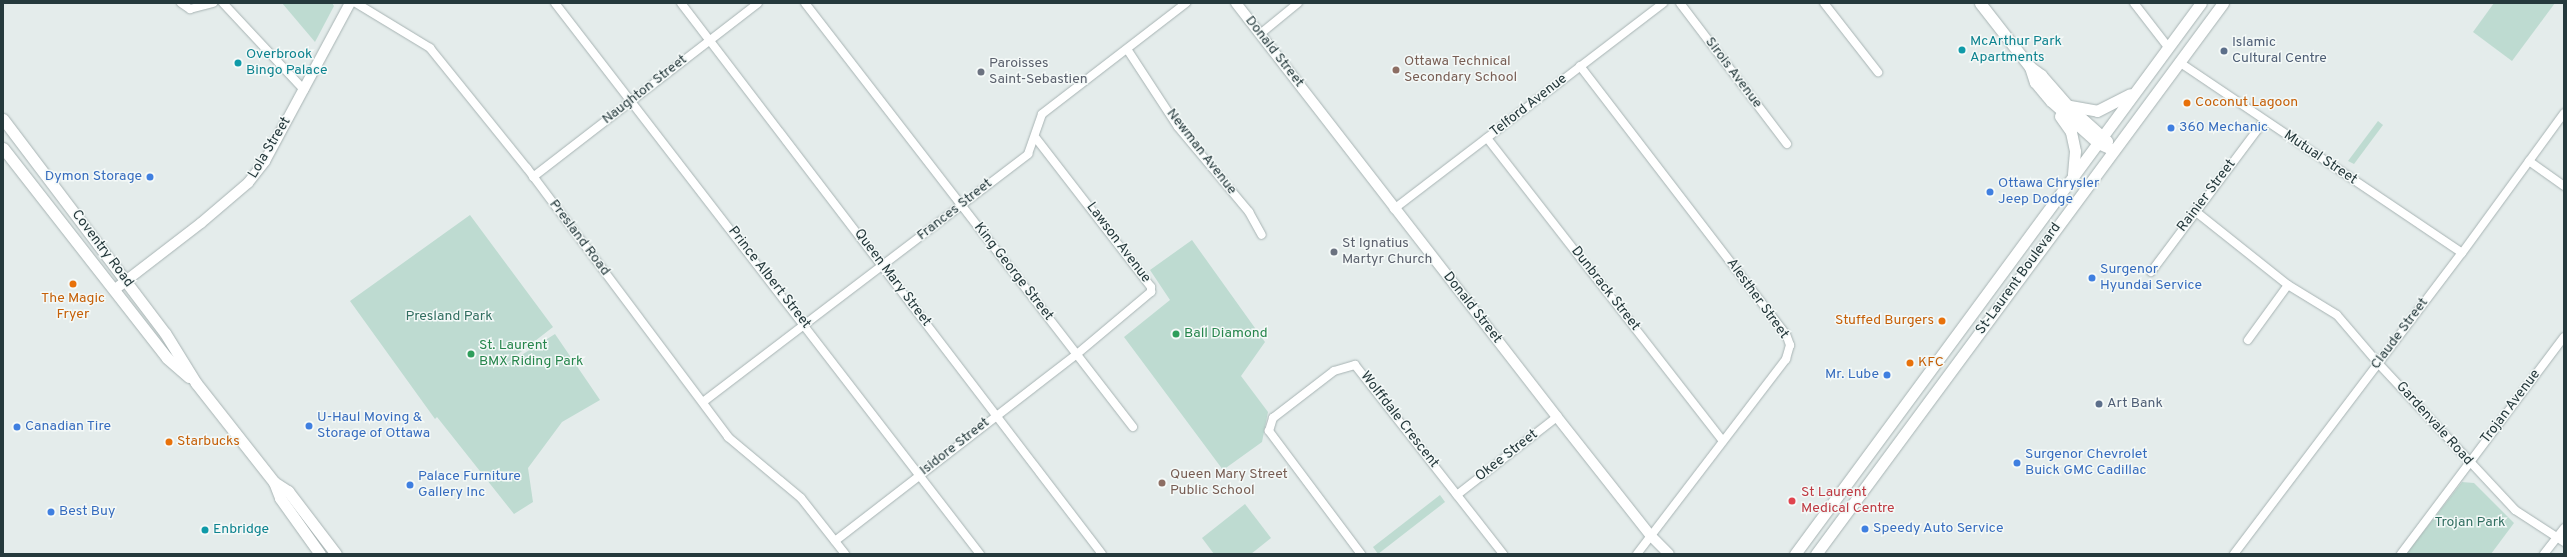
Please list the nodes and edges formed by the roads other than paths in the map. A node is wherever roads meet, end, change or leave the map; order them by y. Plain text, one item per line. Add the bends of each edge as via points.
1 (181, 3) edge
2 (213, 3) edge
3 (223, 3) edge
4 (350, 3) edge
5 (356, 3) edge
6 (555, 3) edge
7 (681, 3) edge
8 (758, 3) edge
9 (805, 3) edge
10 (1186, 3) edge
11 (1236, 3) edge
12 (1298, 3) edge
13 (1663, 3) edge
14 (1680, 3) edge
15 (1824, 3) edge
16 (1980, 3) edge
17 (2134, 3) edge
18 (2201, 3) edge
19 (2223, 3) edge
20 (1260, 34) junction
21 (710, 40) junction
22 (2168, 47) junction
23 (1127, 49) junction
24 (2179, 62) junction
25 (1580, 66) junction
26 (2030, 67) junction
27 (1878, 72) dead end
28 (304, 90) junction
29 (2135, 91) junction
30 (2050, 101) junction
31 (631, 102) junction
32 (2067, 105) junction
33 (2564, 113) edge
34 (3, 119) edge
35 (2264, 121) junction
36 (1036, 138) junction
37 (1488, 138) junction
38 (2100, 140) junction
39 (1787, 144) dead end
40 (3, 148) edge
41 (2114, 150) junction
42 (2529, 160) junction
43 (41, 170) junction
44 (2073, 175) junction
45 (533, 177) junction
46 (26, 178) junction
47 (2564, 186) edge
48 (960, 205) junction
49 (1394, 209) junction
50 (2195, 211) junction
51 (1262, 235) dead end
52 (2462, 253) junction
53 (883, 265) junction
54 (2151, 272) dead end
55 (126, 281) junction
56 (2288, 285) junction
57 (114, 290) junction
58 (805, 324) junction
59 (2564, 337) edge
60 (2248, 340) dead end
61 (1077, 354) junction
62 (2378, 363) junction
63 (196, 383) junction
64 (703, 402) junction
65 (996, 414) junction
66 (1557, 417) junction
67 (1133, 427) dead end
68 (1722, 440) junction
69 (2469, 464) junction
70 (919, 474) junction
71 (274, 482) junction
72 (1456, 495) junction
73 (2564, 528) edge
74 (1651, 536) junction
75 (2556, 537) junction
76 (835, 541) junction
77 (2564, 542) edge
78 (320, 554) edge
79 (336, 554) edge
80 (845, 554) edge
81 (980, 554) edge
82 (1102, 554) edge
83 (1362, 554) edge
84 (1503, 554) edge
85 (1637, 554) edge
86 (1661, 554) edge
87 (1669, 554) edge
88 (1795, 554) edge
89 (1816, 554) edge
90 (2234, 554) edge
91 (2401, 554) edge
92 (2544, 554) edge

1 - 2 street via 190,9
3 - 28 street
4 - 28 street, Lola Street
5 - 45 street, Presland Road via 430,48
6 - 31 street, Prince Albert Street
7 - 21 street, Queen Mary Street
8 - 21 street, Naughton Street
9 - 48 street, King George Street
10 - 23 street, Frances Street
11 - 20 street, Donald Street
12 - 20 street
13 - 25 street, Telford Avenue
14 - 39 street, Sirois Avenue
15 - 27 street
16 - 26 main road
17 - 22 street
18 - 22 main road, St-Laurent Boulevard
19 - 24 main road, St-Laurent Boulevard
20 - 49 street, Donald Street
21 - 31 street, Naughton Street
21 - 53 street, Queen Mary Street
22 - 29 main road, St-Laurent Boulevard
23 - 36 street, Frances Street via 1042,114 1036,126
23 - 51 street, Newman Avenue via 1178,127 1249,212
24 - 35 street, Mutual Street
24 - 41 main road, St-Laurent Boulevard
25 - 37 street, Telford Avenue
25 - 68 street, Alesther Street via 1786,334 1790,345 1786,359
26 - 30 main road via 2036,82
26 - 32 main road via 2041,75
28 - 55 street, Lola Street via 265,161 248,183
29 - 32 main road via 2097,111
29 - 38 main road, St-Laurent Boulevard
30 - 38 main road
30 - 44 main road via 2072,138 2075,151
31 - 45 street, Naughton Street
31 - 58 street, Prince Albert Street
32 - 38 main road
33 - 42 street, Claude Street
34 - 43 main road, Coventry Road
35 - 50 street, Rainier Street
35 - 52 street, Mutual Street
36 - 48 street, Frances Street via 1028,154
36 - 61 street, Lawson Avenue via 1152,287 1151,292
37 - 49 street, Telford Avenue
37 - 68 street, Dunbrack Street
38 - 41 main road
38 - 44 main road, St-Laurent Boulevard
40 - 46 main road, Coventry Road
41 - 89 main road, St-Laurent Boulevard
42 - 47 street
42 - 52 street, Claude Street
43 - 46 main road
43 - 55 main road, Coventry Road
44 - 88 main road, St-Laurent Boulevard
45 - 64 street, Presland Road
46 - 57 main road, Coventry Road
48 - 53 street, Frances Street
48 - 61 street, King George Street
49 - 66 street, Donald Street
50 - 54 street, Rainier Street
50 - 56 street, Gardenvale Road
52 - 62 street, Claude Street
53 - 58 street, Frances Street
53 - 65 street, Queen Mary Street
55 - 57 street, Lola Street
55 - 63 main road, Coventry Road via 165,333
56 - 60 street
56 - 62 street, Gardenvale Road via 2337,315
57 - 63 main road, Coventry Road via 167,358
58 - 64 street, Frances Street
58 - 70 street, Prince Albert Street
59 - 69 street, Trojan Avenue
61 - 65 street, Isidore Street
61 - 67 street, King George Street
62 - 69 street, Gardenvale Road
62 - 90 street, Claude Street
63 - 71 main road, Coventry Road
64 - 76 street, Presland Road via 736,446 789,487 816,514
65 - 70 street, Isidore Street
65 - 82 street, Queen Mary Street
66 - 72 street, Okee Street
66 - 74 street, Donald Street
68 - 74 street, Alesther Street
69 - 75 street, Gardenvale Road via 2515,510
69 - 91 street, Trojan Avenue
70 - 76 street, Isidore Street
70 - 81 street, Prince Albert Street
71 - 78 main road, Coventry Road via 280,498
71 - 79 main road, Coventry Road via 285,488
72 - 83 street, Wolffdale Crescent via 1363,373 1355,365 1334,371 1273,418 1269,431
72 - 84 street, Wolffdale Crescent
73 - 75 street
74 - 85 street, Alesther Street
74 - 86 street, Donald Street
74 - 87 street, Donald Street
75 - 77 street, Gardenvale Road
75 - 92 street
76 - 80 street, Presland Road

